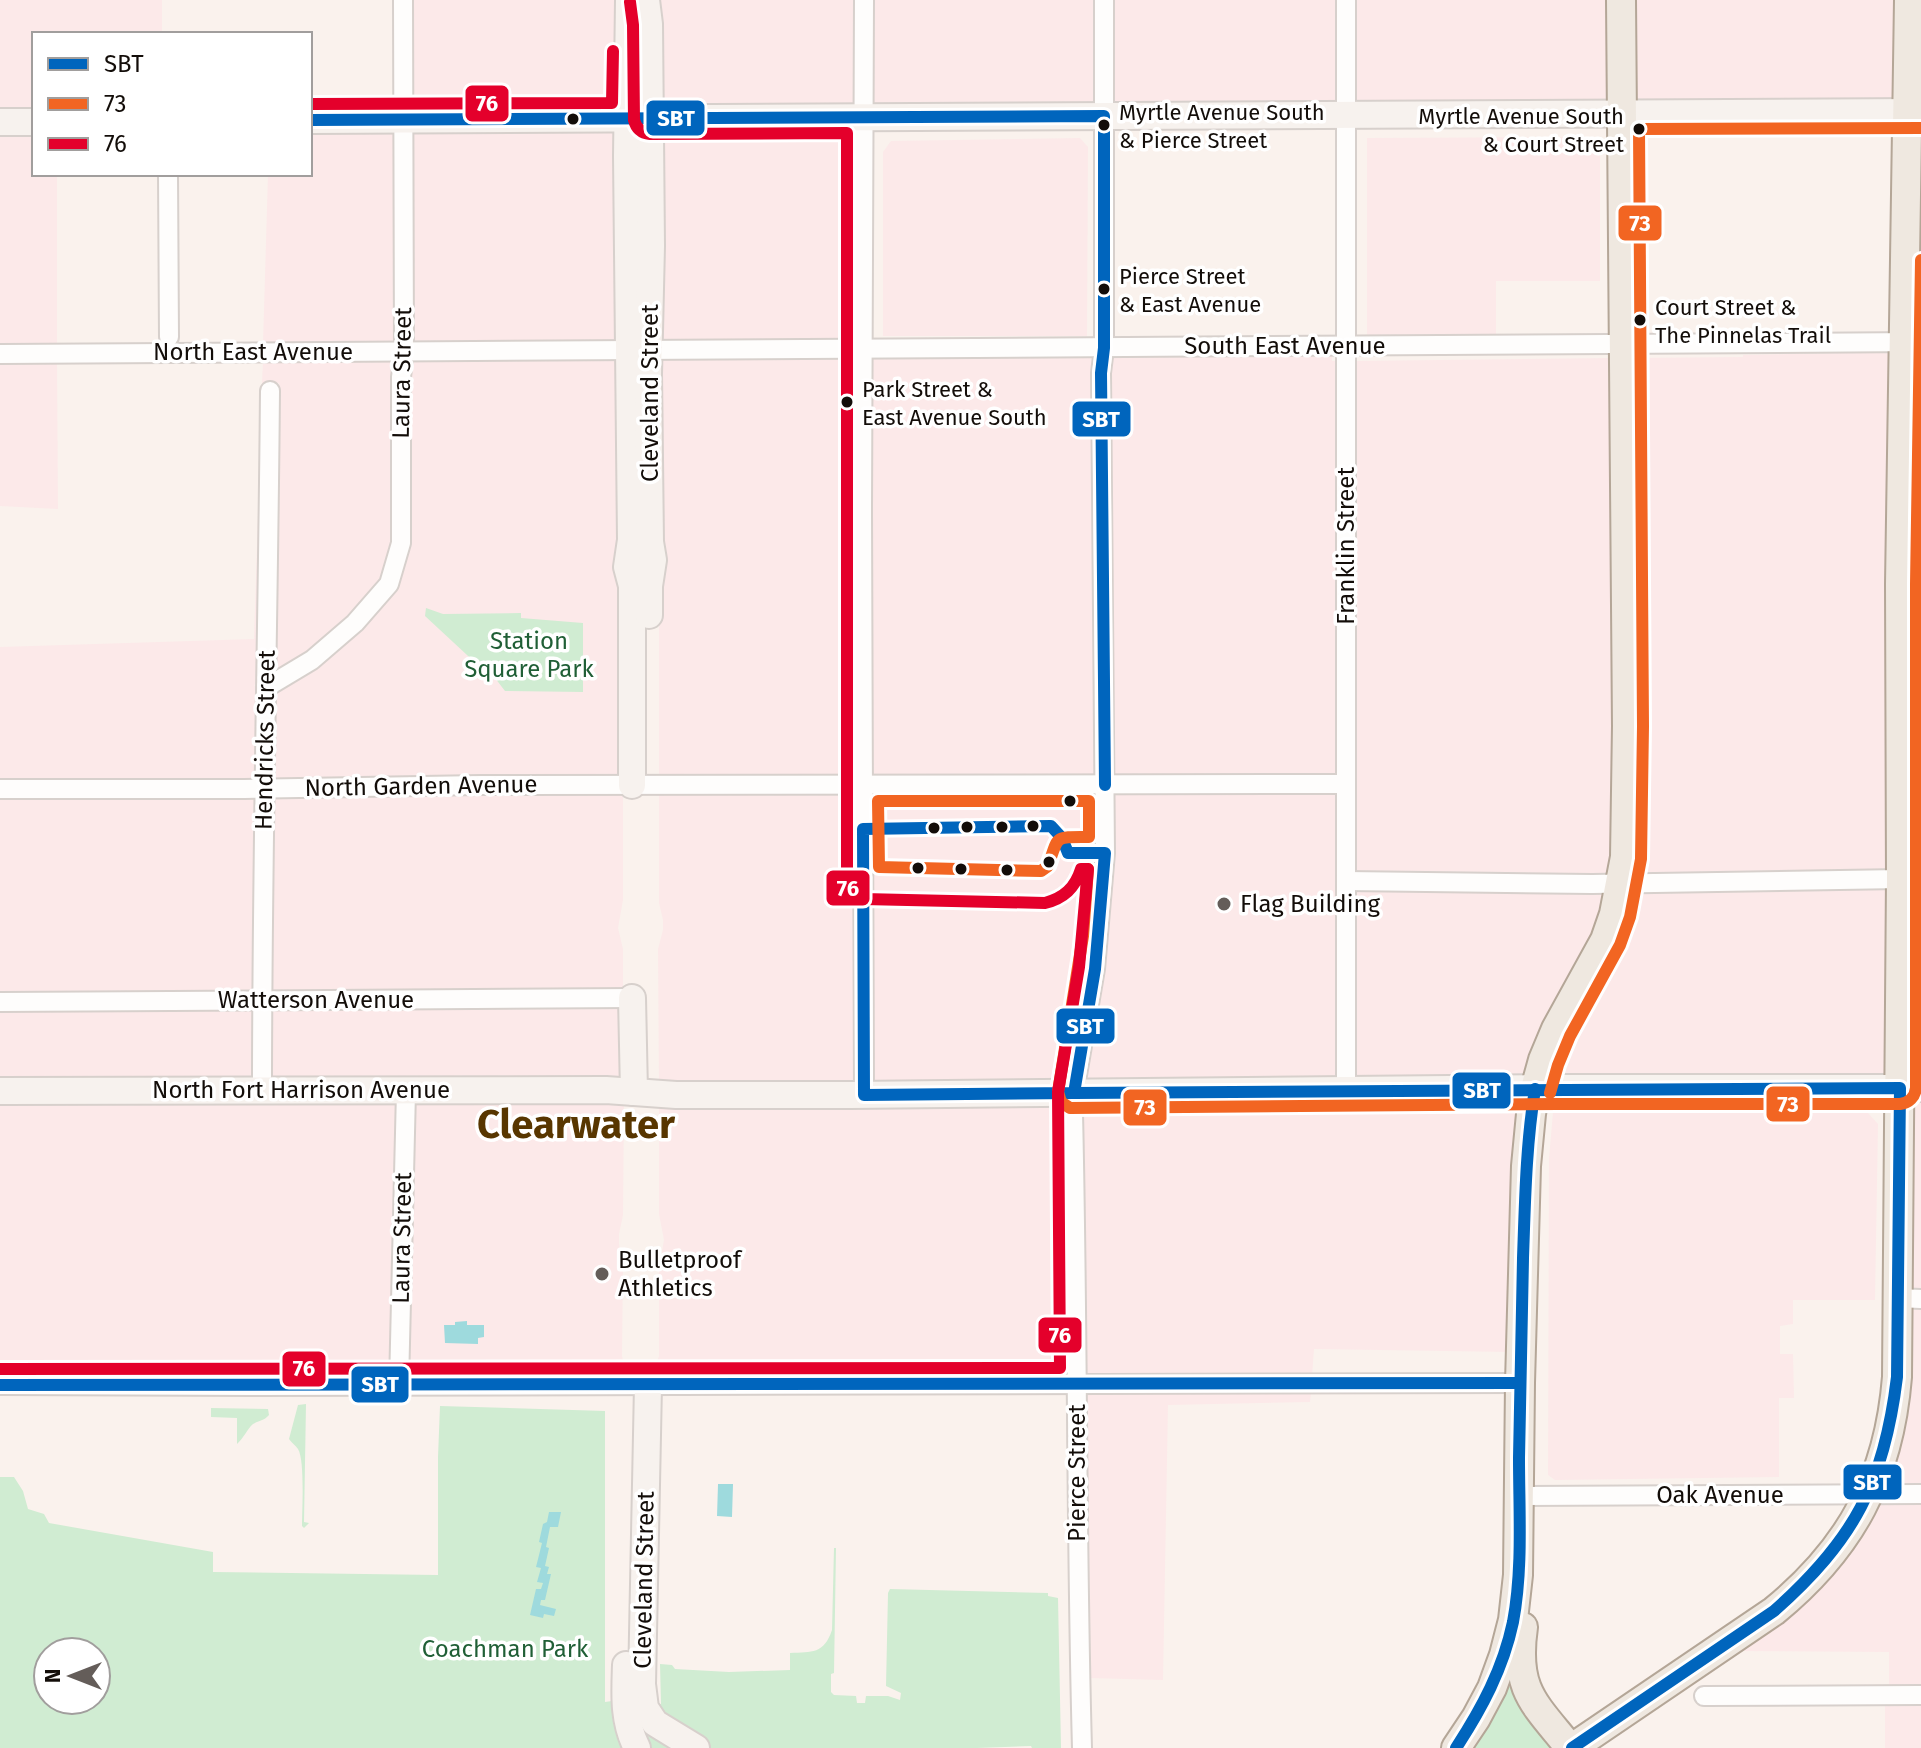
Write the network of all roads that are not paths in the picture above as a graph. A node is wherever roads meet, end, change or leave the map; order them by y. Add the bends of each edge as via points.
1 (403, 0) edge
2 (629, 0) edge
3 (646, 0) edge
4 (864, 0) edge
5 (1104, 0) edge
6 (1346, 0) edge
7 (1621, 0) edge
8 (1909, 0) edge
9 (1913, 112) edge
10 (1623, 113) junction
11 (1346, 114) junction
12 (1104, 116) junction
13 (863, 117) junction
14 (639, 118) junction
15 (312, 120) edge
16 (403, 120) junction
17 (0, 122) edge
18 (32, 122) edge
19 (168, 176) edge
20 (169, 337) dead end
21 (1912, 342) edge
22 (1624, 343) junction
23 (1346, 346) junction
24 (1104, 348) junction
25 (862, 350) junction
26 (639, 351) junction
27 (404, 352) junction
28 (0, 354) edge
29 (270, 391) dead end
30 (267, 687) junction
31 (1346, 784) junction
32 (641, 785) junction
33 (862, 785) junction
34 (1105, 785) junction
35 (264, 788) junction
36 (0, 789) edge
37 (1901, 879) junction
38 (1346, 881) junction
39 (1622, 882) junction
40 (632, 998) joint
41 (262, 1000) junction
42 (0, 1002) edge
43 (1911, 1088) edge
44 (1535, 1089) junction
45 (262, 1090) junction
46 (0, 1091) edge
47 (406, 1091) junction
48 (1346, 1091) junction
49 (642, 1092) junction
50 (1074, 1093) junction
51 (864, 1095) junction
52 (1909, 1298) edge
53 (1520, 1383) junction
54 (1076, 1384) junction
55 (0, 1385) edge
56 (399, 1385) junction
57 (639, 1385) junction
58 (1868, 1494) junction
59 (1921, 1494) edge
60 (1519, 1496) junction
61 (1921, 1695) edge
62 (1704, 1696) dead end
63 (662, 1728) junction
64 (637, 1748) edge
65 (645, 1748) edge
66 (696, 1748) edge
67 (1082, 1748) edge
68 (1456, 1748) edge
69 (1571, 1748) edge

1 - 16 street, Laura Street
2 - 14 street
3 - 14 street, Cleveland Street via 649,24
4 - 13 street
5 - 12 street, Pierce Street
6 - 11 street, Franklin Street
7 - 10 main road
8 - 9 main road via 1908,90
9 - 10 street
9 - 21 main road
10 - 11 street
10 - 22 main road
11 - 12 street
11 - 23 street, Franklin Street
12 - 13 street
12 - 24 street, Pierce Street
13 - 14 street
13 - 25 street
14 - 16 street
14 - 26 street, Cleveland Street
15 - 16 street
16 - 27 street, Laura Street
17 - 18 street
19 - 20 street
21 - 22 street, South East Avenue
21 - 37 main road via 1899,678
22 - 23 street, South East Avenue
22 - 39 main road via 1627,831
23 - 24 street, South East Avenue
23 - 31 street, Franklin Street
24 - 25 street, South East Avenue
24 - 34 street, Pierce Street
25 - 26 street, South East Avenue
25 - 33 street
26 - 27 street, North East Avenue
26 - 32 street, Cleveland Street via 627,567
27 - 28 street, North East Avenue
27 - 30 street, Laura Street via 401,543 389,584 312,660
29 - 30 street, Hendricks Street
30 - 35 street, Hendricks Street
31 - 34 street, North Garden Avenue
31 - 38 street, Franklin Street
32 - 33 street, North Garden Avenue
32 - 35 street, North Garden Avenue
33 - 34 street, North Garden Avenue
33 - 51 street
34 - 50 street, Pierce Street via 1099,938
35 - 36 street, North Garden Avenue
35 - 41 street, Hendricks Street
37 - 39 street
37 - 43 main road
38 - 39 street
38 - 48 street, Franklin Street
39 - 44 main road via 1605,940 1556,1029
40 - 41 street, Watterson Avenue
40 - 49 street
41 - 42 street, Watterson Avenue
41 - 45 street, Hendricks Street
43 - 44 street, North Fort Harrison Avenue
43 - 52 main road
44 - 48 street, North Fort Harrison Avenue
44 - 53 main road via 1526,1166
45 - 46 street, North Fort Harrison Avenue
45 - 47 street, North Fort Harrison Avenue
47 - 49 street, North Fort Harrison Avenue
47 - 56 street, Laura Street
48 - 50 street, North Fort Harrison Avenue
49 - 51 street, North Fort Harrison Avenue
50 - 51 street, North Fort Harrison Avenue
50 - 54 street, Pierce Street
52 - 58 main road via 1894,1411
53 - 54 street
53 - 60 main road
54 - 57 street
54 - 67 street, Pierce Street
55 - 56 street
56 - 57 street
57 - 63 street, Cleveland Street via 642,1684 645,1708
57 - 64 street, Cleveland Street via 625,1704
58 - 59 street, Oak Avenue
58 - 60 street, Oak Avenue
58 - 69 main road via 1835,1551 1774,1611
60 - 68 main road via 1513,1620 1492,1688
60 - 69 main road via 1530,1532 1522,1673 1530,1698
61 - 62 street
63 - 65 street
63 - 66 street

